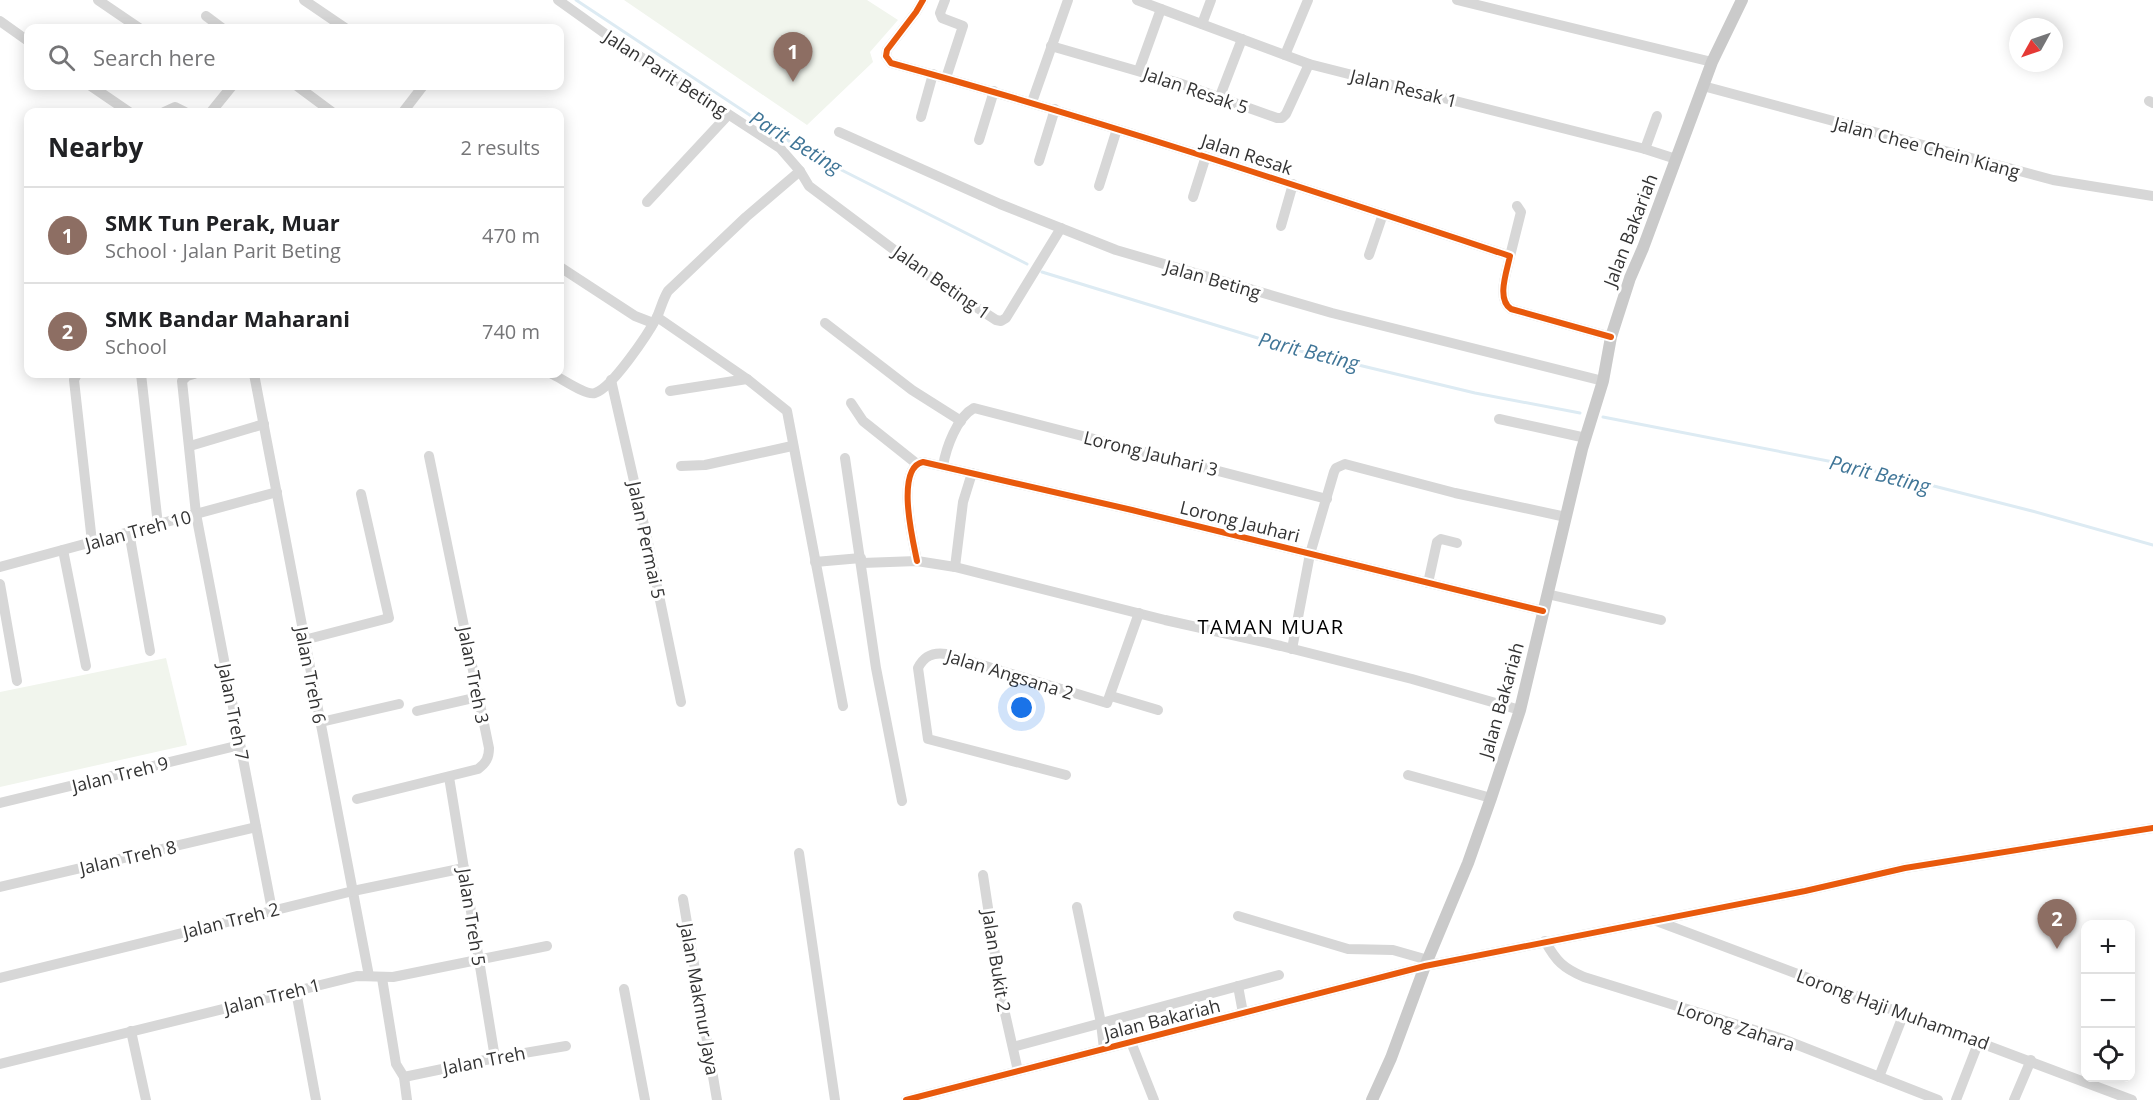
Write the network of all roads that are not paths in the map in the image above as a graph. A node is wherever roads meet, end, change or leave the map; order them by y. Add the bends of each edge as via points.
1 (98, 0) edge
2 (304, 0) edge
3 (558, 0) edge
4 (922, 0) edge
5 (945, 0) edge
6 (1068, 0) edge
7 (1137, 0) edge
8 (1211, 0) edge
9 (1308, 0) edge
10 (1457, 0) edge
11 (1742, 0) edge
12 (1161, 9) junction
13 (206, 16) dead end
14 (0, 21) edge
15 (133, 24) edge
16 (217, 24) edge
17 (339, 24) edge
18 (1202, 24) junction
19 (24, 38) edge
20 (1242, 39) junction
21 (1051, 46) junction
22 (1285, 55) junction
23 (1712, 62) junction
24 (1309, 64) junction
25 (1139, 70) junction
26 (933, 74) junction
27 (946, 78) junction
28 (1702, 86) junction
29 (97, 90) edge
30 (229, 90) edge
31 (302, 90) edge
32 (420, 90) edge
33 (994, 91) junction
34 (1220, 96) junction
35 (1032, 102) junction
36 (123, 108) edge
37 (214, 108) edge
38 (327, 108) edge
39 (407, 108) edge
40 (1055, 109) junction
41 (728, 114) junction
42 (1657, 116) dead end
43 (921, 117) dead end
44 (1117, 129) junction
45 (839, 132) dead end
46 (979, 140) dead end
47 (1645, 149) junction
48 (1206, 156) junction
49 (1676, 159) junction
50 (1039, 160) dead end
51 (800, 171) junction
52 (1293, 184) junction
53 (1099, 186) dead end
54 (2153, 196) edge
55 (1193, 197) dead end
56 (647, 202) dead end
57 (1517, 206) dead end
58 (1383, 214) junction
59 (1281, 226) dead end
60 (1061, 228) junction
61 (1369, 255) dead end
62 (1510, 256) junction
63 (564, 270) edge
64 (655, 320) junction
65 (825, 323) dead end
66 (1611, 337) junction
67 (75, 378) edge
68 (141, 378) edge
69 (185, 378) edge
70 (255, 378) edge
71 (559, 378) edge
72 (747, 379) junction
73 (611, 380) junction
74 (1603, 381) junction
75 (670, 391) dead end
76 (851, 404) dead end
77 (1498, 419) dead end
78 (961, 421) junction
79 (264, 424) junction
80 (1586, 438) junction
81 (190, 446) junction
82 (792, 446) junction
83 (429, 456) dead end
84 (846, 458) dead end
85 (917, 464) junction
86 (681, 466) dead end
87 (943, 466) junction
88 (972, 473) junction
89 (277, 492) junction
90 (361, 494) dead end
91 (1327, 499) junction
92 (196, 514) junction
93 (1566, 517) junction
94 (158, 525) junction
95 (129, 532) junction
96 (92, 542) junction
97 (1457, 543) dead end
98 (63, 550) junction
99 (1310, 554) junction
100 (861, 560) junction
101 (917, 561) junction
102 (815, 562) junction
103 (0, 567) edge
104 (955, 567) junction
105 (1428, 583) junction
106 (0, 584) edge
107 (1547, 594) junction
108 (1543, 611) junction
109 (1139, 613) junction
110 (1662, 620) dead end
111 (304, 639) junction
112 (1292, 649) junction
113 (150, 651) dead end
114 (86, 666) dead end
115 (17, 681) dead end
116 (478, 697) junction
117 (1109, 700) junction
118 (681, 702) dead end
119 (399, 704) dead end
120 (843, 706) dead end
121 (1158, 710) dead end
122 (1520, 710) junction
123 (417, 711) dead end
124 (321, 722) junction
125 (240, 745) junction
126 (1066, 775) dead end
127 (1408, 775) dead end
128 (449, 777) junction
129 (1491, 798) junction
130 (357, 799) dead end
131 (902, 801) dead end
132 (0, 803) edge
133 (256, 826) junction
134 (2153, 828) edge
135 (799, 853) dead end
136 (464, 868) junction
137 (983, 875) dead end
138 (0, 887) edge
139 (353, 891) junction
140 (683, 899) dead end
141 (1077, 907) dead end
142 (272, 910) junction
143 (1238, 916) dead end
144 (1654, 920) junction
145 (1545, 941) junction
146 (547, 946) dead end
147 (479, 960) junction
148 (1426, 963) junction
149 (1279, 975) dead end
150 (369, 976) junction
151 (0, 978) edge
152 (381, 978) junction
153 (1238, 986) junction
154 (624, 990) dead end
155 (296, 991) junction
156 (1243, 1013) junction
157 (1904, 1013) junction
158 (1101, 1023) junction
159 (131, 1031) junction
160 (1980, 1041) junction
161 (1131, 1042) junction
162 (566, 1046) dead end
163 (1013, 1047) junction
164 (1104, 1049) junction
165 (495, 1058) junction
166 (2031, 1060) junction
167 (0, 1064) edge
168 (1018, 1071) junction
169 (404, 1077) junction
170 (1879, 1077) junction
171 (146, 1100) edge
172 (316, 1100) edge
173 (407, 1100) edge
174 (645, 1100) edge
175 (717, 1100) edge
176 (835, 1100) edge
177 (906, 1100) edge
178 (1154, 1100) edge
179 (1372, 1100) edge
180 (1938, 1100) edge
181 (1956, 1100) edge
182 (2014, 1100) edge
183 (2132, 1100) edge

1 - 15 street
2 - 17 street
3 - 41 street, Jalan Parit Beting
4 - 26 street, Jalan Resak via 886,56 891,63
5 - 27 street via 942,18 963,26
6 - 21 street
7 - 12 street, Jalan Resak 1
8 - 18 street
9 - 22 street
10 - 23 street
11 - 23 main road, Jalan Bakariah
12 - 18 street, Jalan Resak 1
12 - 25 street
13 - 16 street
14 - 19 street
18 - 20 street, Jalan Resak 1
20 - 22 street, Jalan Resak 1
20 - 34 street
21 - 25 street, Jalan Resak 5
21 - 35 street
22 - 24 street, Jalan Resak 1
23 - 28 main road, Jalan Bakariah
24 - 34 street, Jalan Resak 5 via 1282,118
24 - 47 street, Jalan Resak 1
25 - 34 street, Jalan Resak 5
26 - 27 street, Jalan Resak
26 - 43 street
27 - 33 street, Jalan Resak
28 - 49 main road, Jalan Bakariah
28 - 54 street, Jalan Chee Chein Kiang via 2053,180
29 - 36 street
30 - 37 street
31 - 38 street
32 - 39 street
33 - 35 street, Jalan Resak
33 - 46 street
35 - 40 street, Jalan Resak
40 - 44 street, Jalan Resak
40 - 50 street
41 - 51 street, Jalan Parit Beting via 780,148
41 - 56 street
42 - 47 street
44 - 48 street, Jalan Resak
44 - 53 street
45 - 60 street, Jalan Beting
47 - 49 street, Jalan Resak 1
48 - 52 street, Jalan Resak
48 - 55 street
49 - 66 main road, Jalan Bakariah
51 - 60 street, Jalan Beting 1 via 809,186 933,279 999,321 1006,318
51 - 64 street via 677,282 662,301
52 - 58 street, Jalan Resak
52 - 59 street
57 - 62 street via 1521,212
58 - 61 street
58 - 62 street, Jalan Resak
60 - 74 street, Jalan Beting via 1116,250 1208,278
62 - 66 street via 1503,296 1506,306
63 - 64 street via 635,316
64 - 72 street
64 - 73 street via 629,361
65 - 78 street via 912,390
66 - 74 main road, Jalan Bakariah
67 - 96 street
68 - 94 street
69 - 81 street, Jalan Treh 7 via 182,381
70 - 79 street, Jalan Treh 6
71 - 73 street via 587,393 595,393
72 - 75 street
72 - 82 street via 787,411
73 - 118 street, Jalan Permai 5
74 - 80 main road, Jalan Bakariah
76 - 85 street via 863,421
77 - 80 street
78 - 87 street via 946,448
78 - 91 street, Lorong Jauhari 3 via 974,408
79 - 81 street
79 - 89 street, Jalan Treh 6
80 - 93 main road, Jalan Bakariah
81 - 92 street, Jalan Treh 7
82 - 86 street via 705,465
82 - 102 street
83 - 116 street, Jalan Treh 3
84 - 100 street
85 - 87 street, Lorong Jauhari
85 - 101 street via 912,471 907,503
87 - 88 street, Lorong Jauhari
88 - 99 street, Lorong Jauhari
88 - 104 street via 963,502
89 - 92 street, Jalan Treh 10
89 - 111 street, Jalan Treh 6
90 - 111 street via 389,618
91 - 93 street via 1336,468 1345,464
91 - 99 street
92 - 94 street, Jalan Treh 10
92 - 125 street, Jalan Treh 7
93 - 107 main road, Jalan Bakariah
94 - 95 street, Jalan Treh 10
95 - 96 street, Jalan Treh 10
95 - 113 street
96 - 98 street, Jalan Treh 10
97 - 105 street via 1441,539 1437,542
98 - 103 street, Jalan Treh 10
98 - 114 street
99 - 105 street, Lorong Jauhari
99 - 112 street
100 - 101 street
100 - 102 street
100 - 131 street via 876,668
101 - 104 street
102 - 120 street
104 - 109 street
105 - 108 street, Lorong Jauhari
106 - 115 street
107 - 108 main road, Jalan Bakariah
107 - 110 street
108 - 122 main road, Jalan Bakariah
109 - 112 street
109 - 117 street
111 - 124 street, Jalan Treh 6
112 - 122 street
116 - 123 street
116 - 128 street, Jalan Treh 3 via 489,757 478,769
117 - 121 street
117 - 126 street, Jalan Angsana 2 via 938,652 926,657 918,668 928,739
119 - 124 street
122 - 129 main road, Jalan Bakariah
124 - 139 street, Jalan Treh 6
125 - 132 street, Jalan Treh 9
125 - 133 street, Jalan Treh 7
127 - 129 street
128 - 130 street, Jalan Treh 3
128 - 136 street, Jalan Treh 5
129 - 148 main road, Jalan Bakariah
133 - 138 street, Jalan Treh 8
133 - 142 street, Jalan Treh 7
134 - 144 street via 1905,868
135 - 176 street
136 - 139 street, Jalan Treh 2
136 - 147 street, Jalan Treh 5
137 - 163 street, Jalan Bukit 2
139 - 142 street, Jalan Treh 2
139 - 150 street, Jalan Treh 6
140 - 175 street, Jalan Makmur Jaya
141 - 158 street
142 - 151 street, Jalan Treh 2
143 - 148 street via 1348,949 1393,950
144 - 145 street
144 - 157 street, Lorong Haji Muhammad
145 - 148 street
145 - 170 street, Lorong Zahara via 1555,959 1569,971 1780,1038
146 - 147 street, Jalan Treh 1
147 - 152 street, Jalan Treh 1
147 - 165 street, Jalan Treh 5
148 - 156 street, Jalan Bakariah
148 - 179 main road
149 - 153 street
150 - 152 street, Jalan Treh 1
150 - 155 street, Jalan Treh 1
152 - 169 street via 396,1064
153 - 156 street
153 - 158 street
154 - 174 street
155 - 159 street, Jalan Treh 1
155 - 172 street
156 - 161 street, Jalan Bakariah
157 - 160 street, Lorong Haji Muhammad
157 - 170 street
158 - 163 street
158 - 164 street
159 - 167 street, Jalan Treh 1
159 - 171 street
160 - 166 street, Lorong Haji Muhammad
160 - 181 street
161 - 164 street, Jalan Bakariah
161 - 178 street
162 - 165 street, Jalan Treh
163 - 168 street, Jalan Bukit 2
164 - 168 street, Jalan Bakariah
165 - 169 street, Jalan Treh
166 - 182 street
166 - 183 street, Lorong Haji Muhammad
168 - 177 street, Jalan Bakariah
169 - 173 street
170 - 180 street, Lorong Zahara

